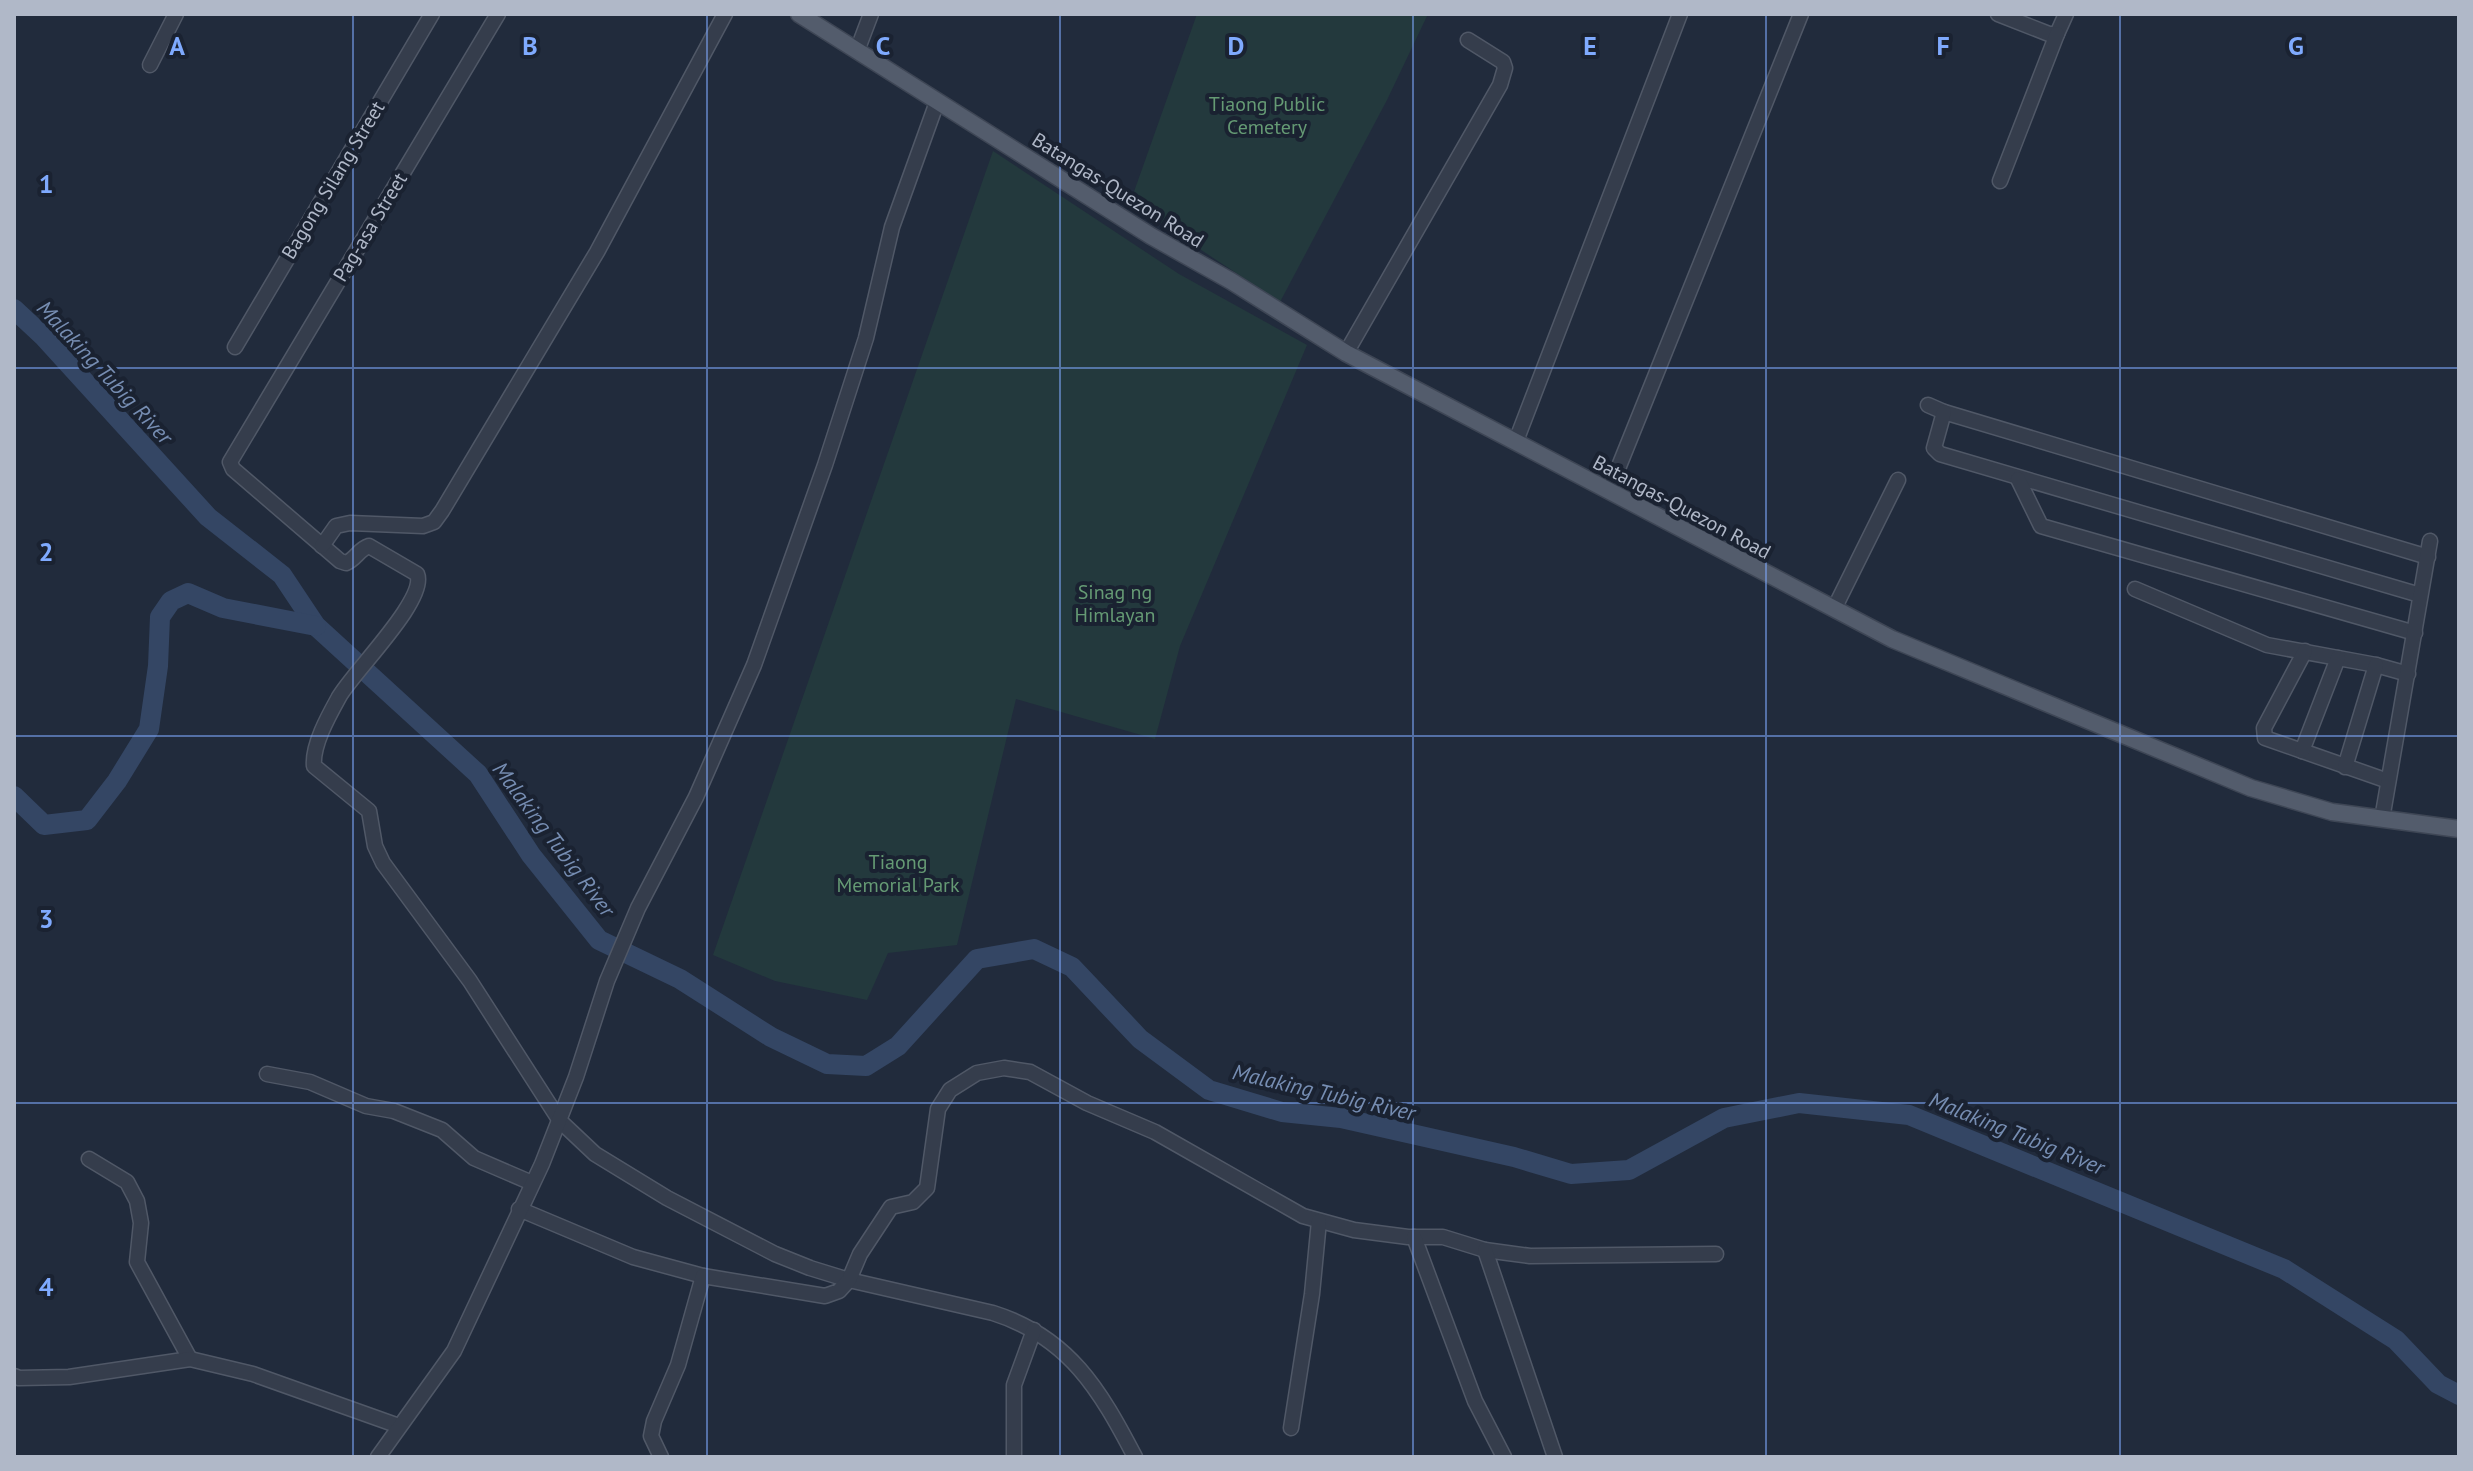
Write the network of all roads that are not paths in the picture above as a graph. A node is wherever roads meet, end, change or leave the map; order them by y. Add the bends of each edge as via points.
1 (176, 14) edge
2 (432, 14) edge
3 (498, 14) edge
4 (725, 14) edge
5 (799, 14) edge
6 (871, 14) edge
7 (1680, 14) edge
8 (1801, 14) edge
9 (1998, 14) edge
10 (2066, 14) edge
11 (2057, 34) junction
12 (1468, 40) dead end
13 (857, 51) junction
14 (150, 65) dead end
15 (937, 102) junction
16 (2000, 181) dead end
17 (235, 347) dead end
18 (1346, 353) junction
19 (1928, 405) dead end
20 (1944, 412) junction
21 (1516, 441) junction
22 (2018, 479) junction
23 (1898, 480) dead end
24 (1609, 491) junction
25 (2430, 541) dead end
26 (322, 546) junction
27 (2428, 557) junction
28 (2135, 589) dead end
29 (2420, 595) junction
30 (1834, 609) junction
31 (2415, 633) junction
32 (2305, 651) junction
33 (2338, 658) junction
34 (2376, 665) junction
35 (2408, 674) junction
36 (2302, 751) junction
37 (2345, 767) junction
38 (2388, 781) junction
39 (2382, 819) junction
40 (2459, 829) edge
41 (267, 1074) dead end
42 (560, 1121) junction
43 (89, 1159) dead end
44 (532, 1183) junction
45 (519, 1209) junction
46 (1319, 1221) junction
47 (1414, 1237) junction
48 (1485, 1250) junction
49 (1716, 1254) dead end
50 (703, 1276) junction
51 (849, 1280) junction
52 (1034, 1330) junction
53 (190, 1359) junction
54 (14, 1376) edge
55 (399, 1426) junction
56 (1291, 1428) dead end
57 (378, 1457) edge
58 (661, 1457) edge
59 (1014, 1457) edge
60 (1135, 1457) edge
61 (1504, 1457) edge
62 (1555, 1457) edge

1 - 14 street
2 - 17 street, Bagong Silang Street
3 - 26 street, Pag-asa Street via 230,462
4 - 26 street via 597,252 434,522 336,526
5 - 13 main road, Batangas-Quezon Road
6 - 13 street
7 - 21 street
8 - 24 street
9 - 11 street
10 - 11 street
11 - 16 street
12 - 18 street via 1503,62 1500,85
13 - 15 main road, Batangas-Quezon Road
15 - 18 main road, Batangas-Quezon Road
15 - 42 street via 892,227 866,338 825,465 754,665 696,797 638,908 607,981
18 - 21 main road, Batangas-Quezon Road
19 - 20 street
20 - 22 street via 1935,451
20 - 27 street
21 - 24 main road, Batangas-Quezon Road
22 - 29 street
22 - 31 street via 2041,526
23 - 30 street
24 - 30 main road, Batangas-Quezon Road
25 - 27 street
26 - 42 street via 346,563 363,547 375,548 417,574 419,589 340,695 313,755 314,766 369,811 383,863 470,981
27 - 29 street
28 - 32 street via 2258,642
29 - 31 street
30 - 39 main road, Batangas-Quezon Road via 1892,639 2251,788 2332,812
31 - 35 street
32 - 33 street
32 - 36 street via 2264,728 2265,738
33 - 34 street
33 - 36 street
34 - 35 street
34 - 37 street
35 - 38 street
36 - 37 street
37 - 38 street
38 - 39 street
39 - 40 main road, Batangas-Quezon Road
41 - 44 street via 310,1082 430,1125 474,1158
42 - 44 street
42 - 51 street via 595,1154 667,1198 775,1254
43 - 53 street via 127,1182 137,1201 137,1262
44 - 45 street
45 - 50 street via 633,1257
45 - 55 street via 454,1351
46 - 47 street
46 - 51 street via 1155,1132 1030,1072 1004,1068 977,1073 950,1090 938,1109 927,1188 913,1202 891,1207
46 - 56 street
47 - 48 street via 1443,1237
47 - 61 street via 1475,1401
48 - 49 street via 1530,1256
48 - 62 street
50 - 51 street via 825,1296
50 - 58 street via 678,1365 654,1421 651,1436
51 - 52 street via 993,1313
52 - 59 street via 1014,1385
52 - 60 street via 1072,1359 1109,1406
53 - 54 street via 69,1377
53 - 55 street via 253,1374
55 - 57 street

